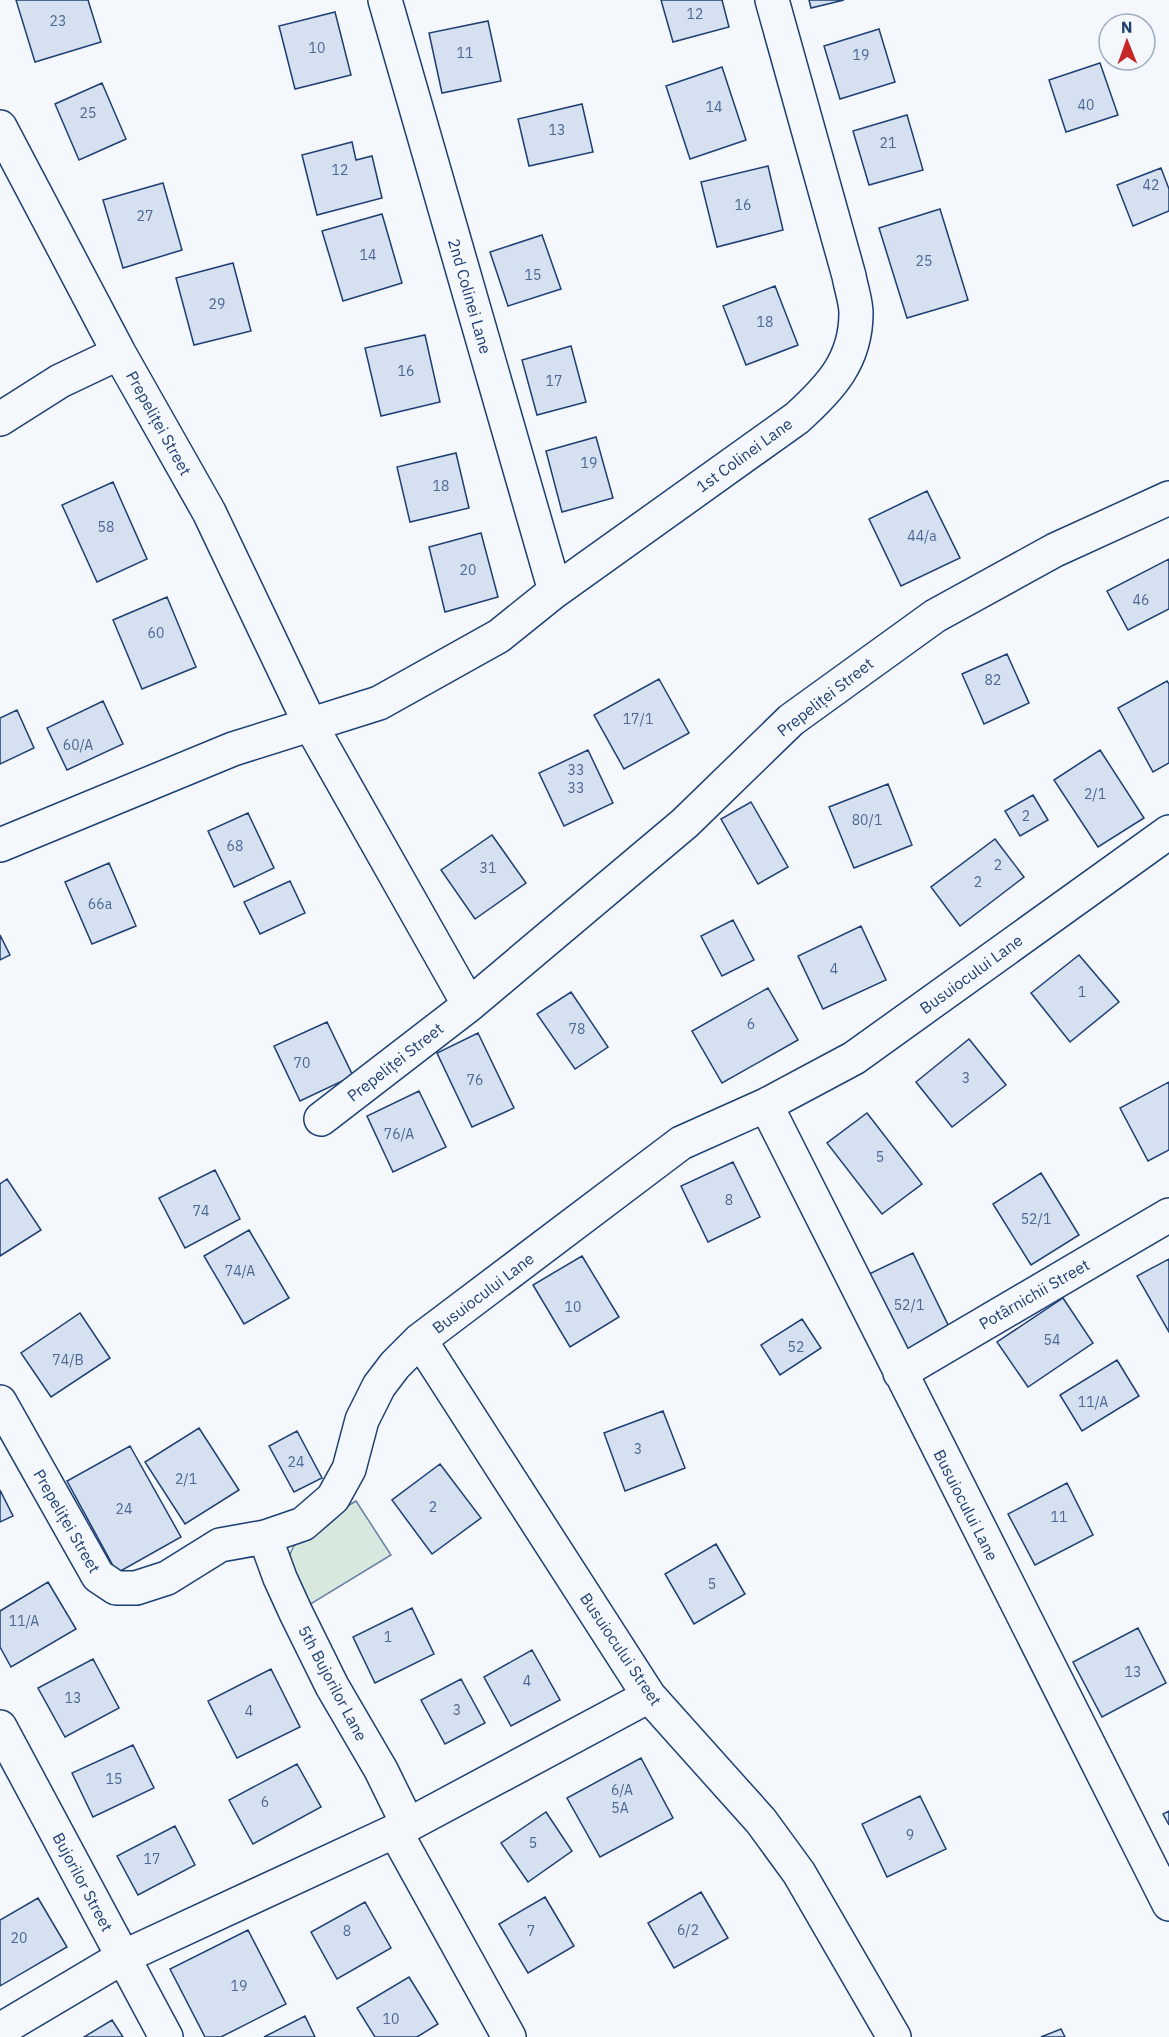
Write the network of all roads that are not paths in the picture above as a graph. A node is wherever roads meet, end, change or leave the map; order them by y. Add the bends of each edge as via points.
1 (385, 0) edge
2 (772, 0) edge
3 (0, 127) edge
4 (119, 352) junction
5 (0, 419) edge
6 (1169, 498) edge
7 (555, 591) junction
8 (310, 724) junction
9 (1169, 832) edge
10 (0, 845) edge
11 (469, 1005) junction
12 (766, 1105) junction
13 (321, 1119) dead end
14 (1169, 1215) edge
15 (420, 1340) junction
16 (900, 1373) junction
17 (0, 1402) edge
18 (265, 1537) junction
19 (649, 1696) junction
20 (0, 1727) edge
21 (401, 1828) junction
22 (1169, 1904) edge
23 (123, 1957) junction
24 (0, 2030) edge
25 (166, 2037) edge
26 (509, 2037) edge
27 (894, 2037) edge

1 - 7 street, 2nd Colinei Lane
2 - 7 street, 1st Colinei Lane via 849,276 856,312 852,346 840,372 796,418
3 - 4 street, Prepeliței Street
4 - 5 street via 60,381
4 - 8 street, Prepeliței Street via 209,512
6 - 11 street, Prepeliței Street via 1055,550 934,615 791,720 685,823
7 - 8 street, 1st Colinei Lane via 498,636 380,703
8 - 10 street via 233,749
8 - 11 street, Prepeliței Street
9 - 12 street, Busuiocului Lane via 854,1058
11 - 13 street, Prepeliței Street
12 - 15 street, Busuiocului Lane via 681,1143
12 - 16 street, Busuiocului Lane
14 - 16 street, Potârnichii Street
15 - 18 street, Busuiocului Lane via 379,1386 362,1420 350,1469 333,1498 303,1524
15 - 19 street, Busuiocului Street
16 - 22 street, Busuiocului Lane
17 - 18 street, Prepeliței Street via 98,1576 116,1588 136,1588 167,1578 220,1545
18 - 21 street, 5th Bujorilor Lane via 280,1578 332,1686 381,1770
19 - 21 street
19 - 27 street, Busuiocului Street via 761,1821 799,1873
20 - 23 street, Bujorilor Street
21 - 23 street
21 - 26 street, 5th Bujorilor Lane
23 - 24 street
23 - 25 street, Bujorilor Street

